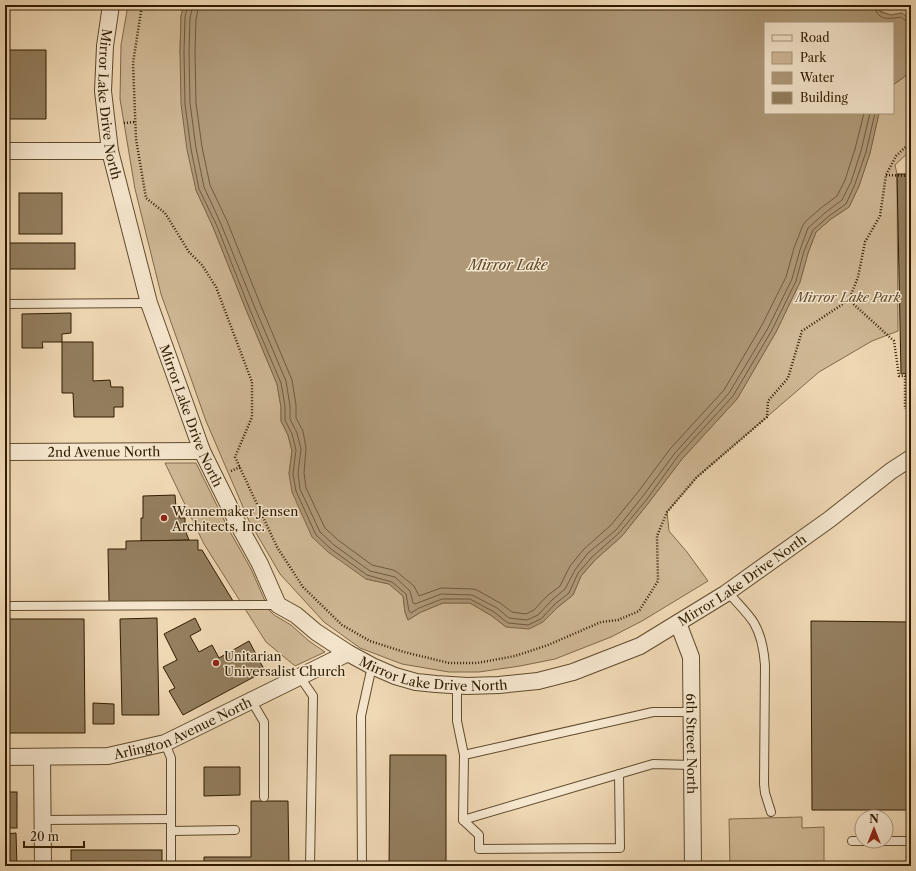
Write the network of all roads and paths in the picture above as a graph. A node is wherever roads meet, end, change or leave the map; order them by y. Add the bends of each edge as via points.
1 (111, 5) edge
2 (142, 5) edge
3 (911, 104) edge
4 (135, 122) junction
5 (121, 124) dead end
6 (911, 124) edge
7 (911, 142) edge
8 (5, 151) edge
9 (110, 151) junction
10 (886, 175) junction
11 (911, 176) edge
12 (849, 300) junction
13 (149, 303) junction
14 (5, 304) edge
15 (905, 376) junction
16 (911, 376) edge
17 (904, 408) dead end
18 (202, 451) junction
19 (5, 452) edge
20 (911, 458) edge
21 (240, 467) junction
22 (228, 472) dead end
23 (728, 592) junction
24 (278, 605) junction
25 (5, 606) edge
26 (678, 623) junction
27 (348, 653) junction
28 (372, 666) junction
29 (300, 676) junction
30 (457, 686) junction
31 (251, 700) junction
32 (692, 712) junction
33 (165, 743) junction
34 (464, 755) junction
35 (5, 757) edge
36 (42, 757) junction
37 (692, 765) junction
38 (619, 774) junction
39 (264, 797) dead end
40 (771, 812) dead end
41 (43, 820) junction
42 (171, 820) junction
43 (463, 820) junction
44 (235, 830) dead end
45 (171, 831) junction
46 (852, 841) dead end
47 (911, 841) edge
48 (43, 866) edge
49 (171, 866) edge
50 (310, 866) edge
51 (362, 866) edge
52 (693, 866) edge

1 - 9 street, Mirror Lake Drive North via 105,46 103,91
2 - 4 path via 133,63
3 - 6 path
4 - 5 path
4 - 21 path via 146,198 165,213 189,252 202,264 216,288 252,382 252,417 235,457
7 - 10 path via 896,156
8 - 9 street
9 - 13 street, Mirror Lake Drive North
10 - 11 path
10 - 12 path via 880,216 865,242 858,276
12 - 15 path via 894,341 899,376
12 - 21 path via 802,331 788,378 768,400 767,417 697,477 667,512 657,536 658,581 639,611 618,620 601,622 515,656 478,663 449,663 370,641 342,625 299,582 277,546
13 - 14 lane
13 - 18 street, Mirror Lake Drive North
15 - 16 path
15 - 17 path
18 - 19 street, 2nd Avenue North
18 - 24 street, Mirror Lake Drive North via 260,564
20 - 23 street, Mirror Lake Drive North
21 - 22 path
23 - 26 street, Mirror Lake Drive North
23 - 40 lane via 753,622 764,652 764,784
24 - 25 lane
24 - 27 street, Mirror Lake Drive North
26 - 30 street, Mirror Lake Drive North via 640,646 573,672 499,685
26 - 32 street, 6th Street North via 691,657
27 - 28 street, Mirror Lake Drive North
27 - 29 street, Arlington Avenue North
28 - 30 street, Mirror Lake Drive North via 416,682
28 - 51 lane via 361,716
29 - 31 street, Arlington Avenue North
29 - 50 lane via 313,696
30 - 34 lane via 457,721
31 - 33 street, Arlington Avenue North
31 - 39 lane via 264,722
32 - 34 lane via 653,712
32 - 37 street, 6th Street North
33 - 36 street, Arlington Avenue North via 108,756
33 - 42 lane via 171,758
34 - 43 lane
35 - 36 street, Arlington Avenue North
36 - 41 street
37 - 38 lane via 653,764
37 - 52 street, 6th Street North
38 - 43 lane
38 - 43 lane via 620,848 479,849 479,836
41 - 42 lane
41 - 48 street
42 - 45 lane
44 - 45 lane
45 - 49 lane
46 - 47 lane

